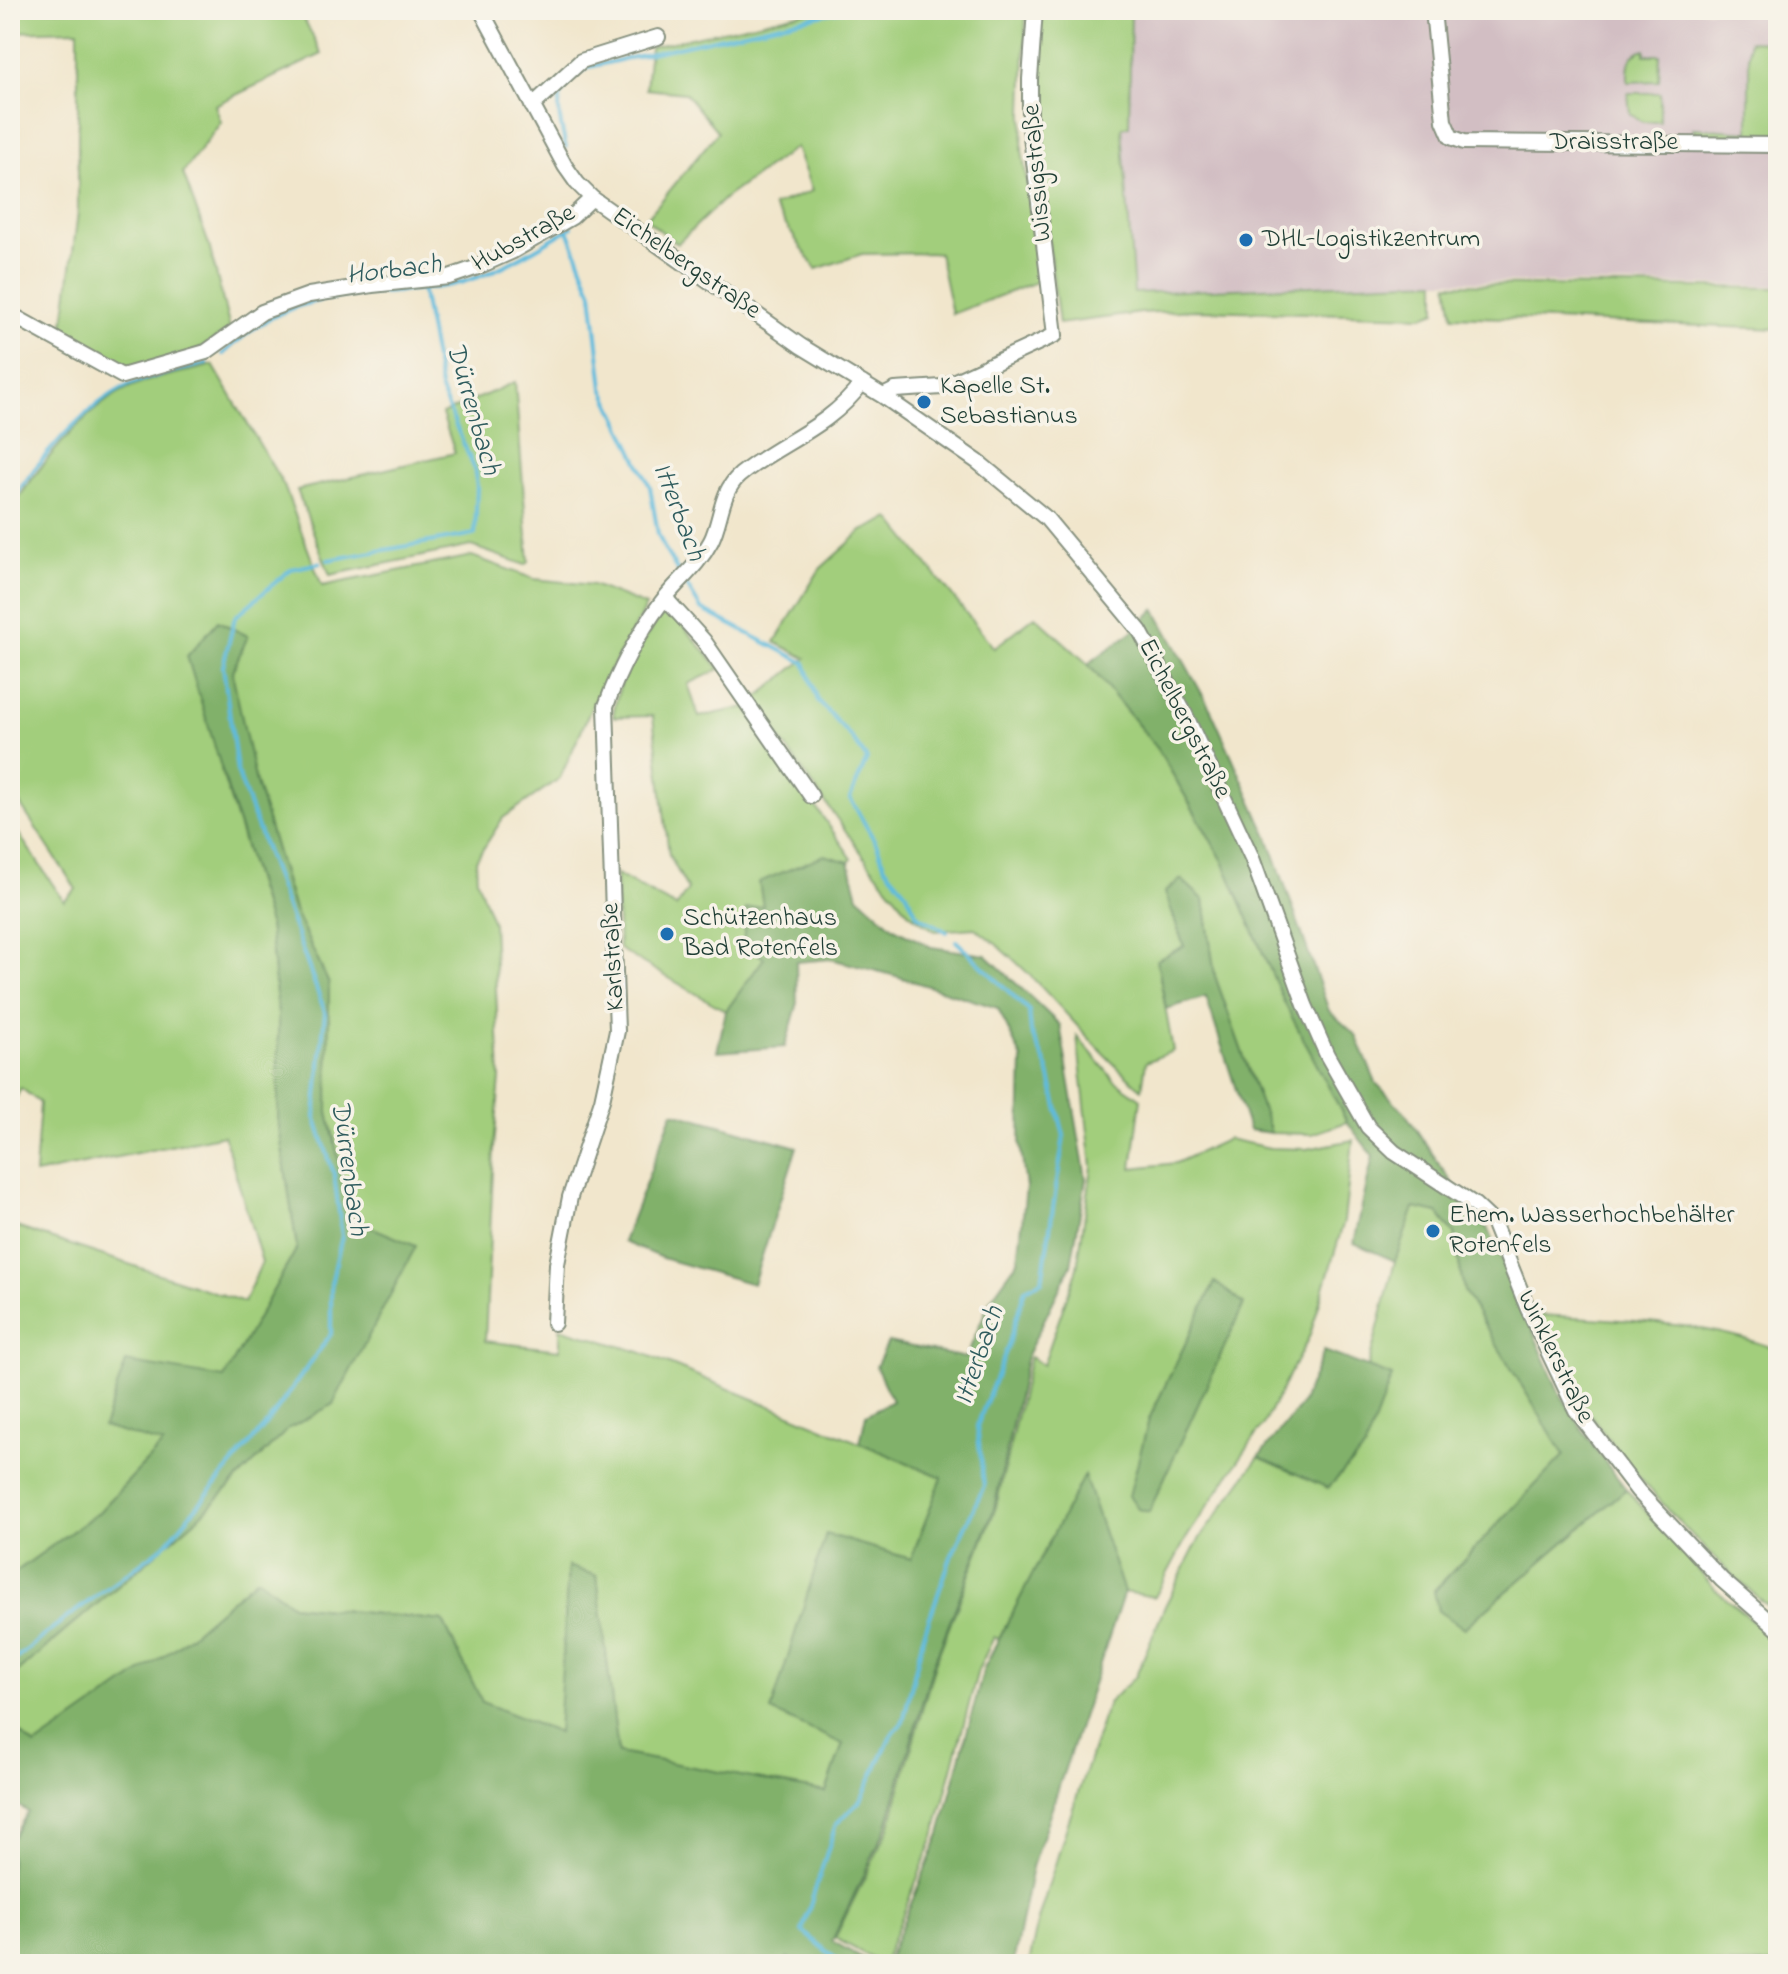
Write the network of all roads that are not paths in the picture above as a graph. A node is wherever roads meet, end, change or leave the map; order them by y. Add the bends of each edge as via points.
1 (481, 10) edge
2 (1035, 10) edge
3 (1433, 10) edge
4 (658, 37) dead end
5 (532, 106) junction
6 (1778, 145) edge
7 (592, 198) junction
8 (10, 314) edge
9 (862, 383) junction
10 (883, 396) junction
11 (670, 593) junction
12 (811, 796) dead end
13 (1368, 1127) joint
14 (554, 1323) dead end
15 (1778, 1629) edge

1 - 5 street, Eichelbergstraße
2 - 10 street, Wissigstraße via 1030,128 1055,335 942,387 895,390
3 - 6 street, Draisstraße via 1444,121 1451,137 1464,142
4 - 5 street via 581,61
5 - 7 street, Eichelbergstraße via 565,166
7 - 8 street, Hubstraße via 572,217 475,268 449,277 309,295 262,312 206,352 122,376
7 - 9 street, Eichelbergstraße
9 - 10 street, Eichelbergstraße
9 - 11 street, Karlstraße via 847,404 726,491 711,541
10 - 13 street, Eichelbergstraße via 978,462 1046,518 1140,631 1245,844 1327,1055
11 - 12 street
11 - 14 street, Karlstraße via 615,679 606,706 617,1031 602,1100 570,1197 557,1264
13 - 15 street, Winklerstraße via 1394,1152 1493,1222 1576,1410 1638,1491 1722,1580

